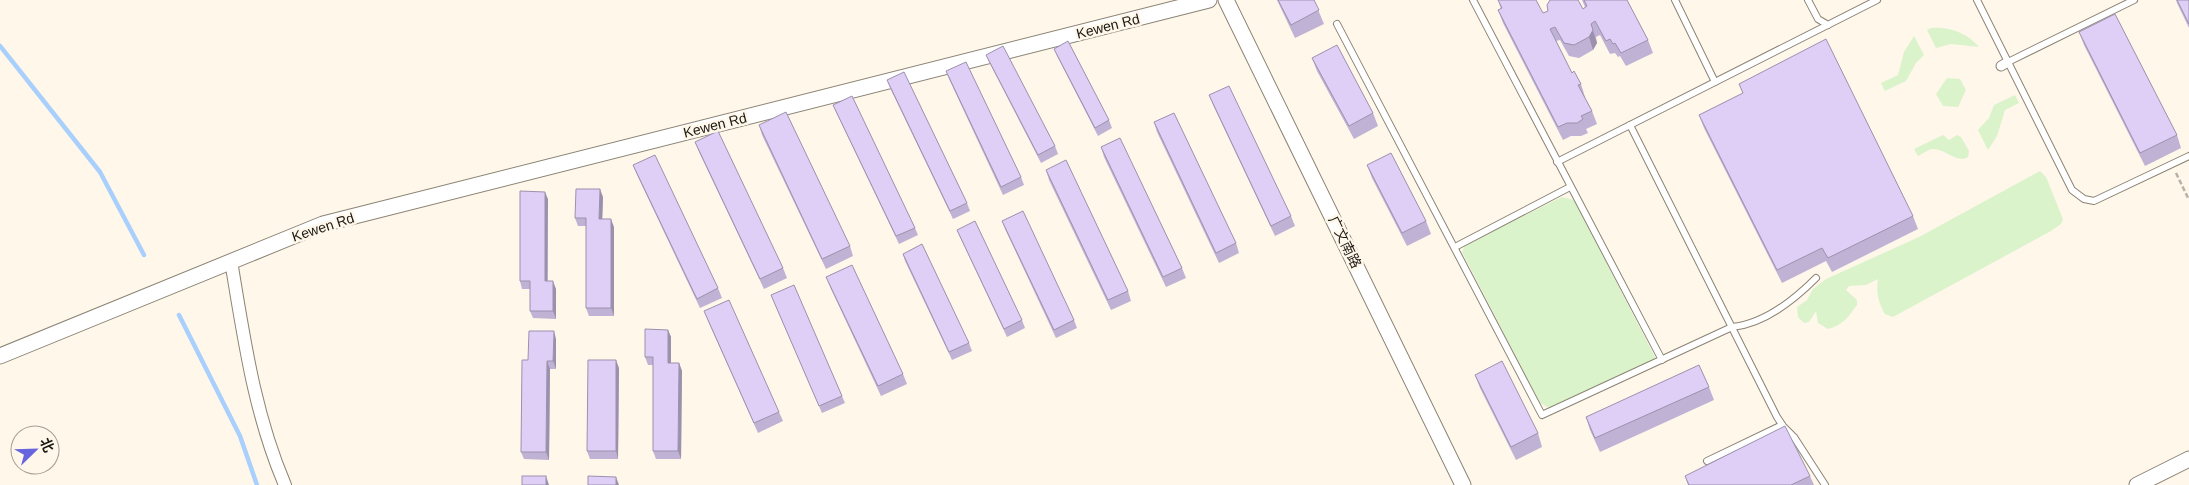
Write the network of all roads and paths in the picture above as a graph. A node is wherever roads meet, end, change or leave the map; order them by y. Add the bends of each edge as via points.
1 (1209, 0) edge
2 (1226, 0) edge
3 (1473, 0) edge
4 (1675, 0) edge
5 (1808, 0) edge
6 (1877, 0) edge
7 (1977, 0) edge
8 (2134, 0) edge
9 (1337, 24) dead end
10 (1828, 25) junction
11 (2004, 64) junction
12 (1716, 82) junction
13 (1630, 125) junction
14 (2189, 156) edge
15 (1557, 162) junction
16 (2172, 165) junction
17 (1570, 187) junction
18 (2189, 200) edge
19 (1454, 247) junction
20 (228, 262) junction
21 (1816, 278) dead end
22 (1732, 327) junction
23 (0, 354) edge
24 (1662, 360) junction
25 (1782, 425) junction
26 (2189, 459) edge
27 (1708, 461) dead end
28 (284, 485) edge
29 (1463, 485) edge
30 (1825, 485) edge
31 (2137, 485) edge

1 - 20 street, Kewen Rd via 323,224
2 - 29 street, 广文南路
3 - 15 lane
4 - 12 lane
5 - 10 lane via 1818,19
6 - 10 lane
7 - 11 lane
8 - 11 lane
9 - 19 lane
10 - 12 lane
11 - 16 lane via 2072,190 2078,195 2094,201
12 - 13 lane
13 - 15 lane
13 - 22 lane
14 - 16 lane
15 - 17 lane
16 - 18 path
17 - 19 lane
17 - 24 lane
19 - 24 lane via 1542,415
20 - 23 street, Kewen Rd
20 - 28 street via 251,382 270,451
21 - 22 lane via 1786,304 1766,316
22 - 24 lane
22 - 25 lane
25 - 27 lane
25 - 30 lane via 1794,437
26 - 31 street

